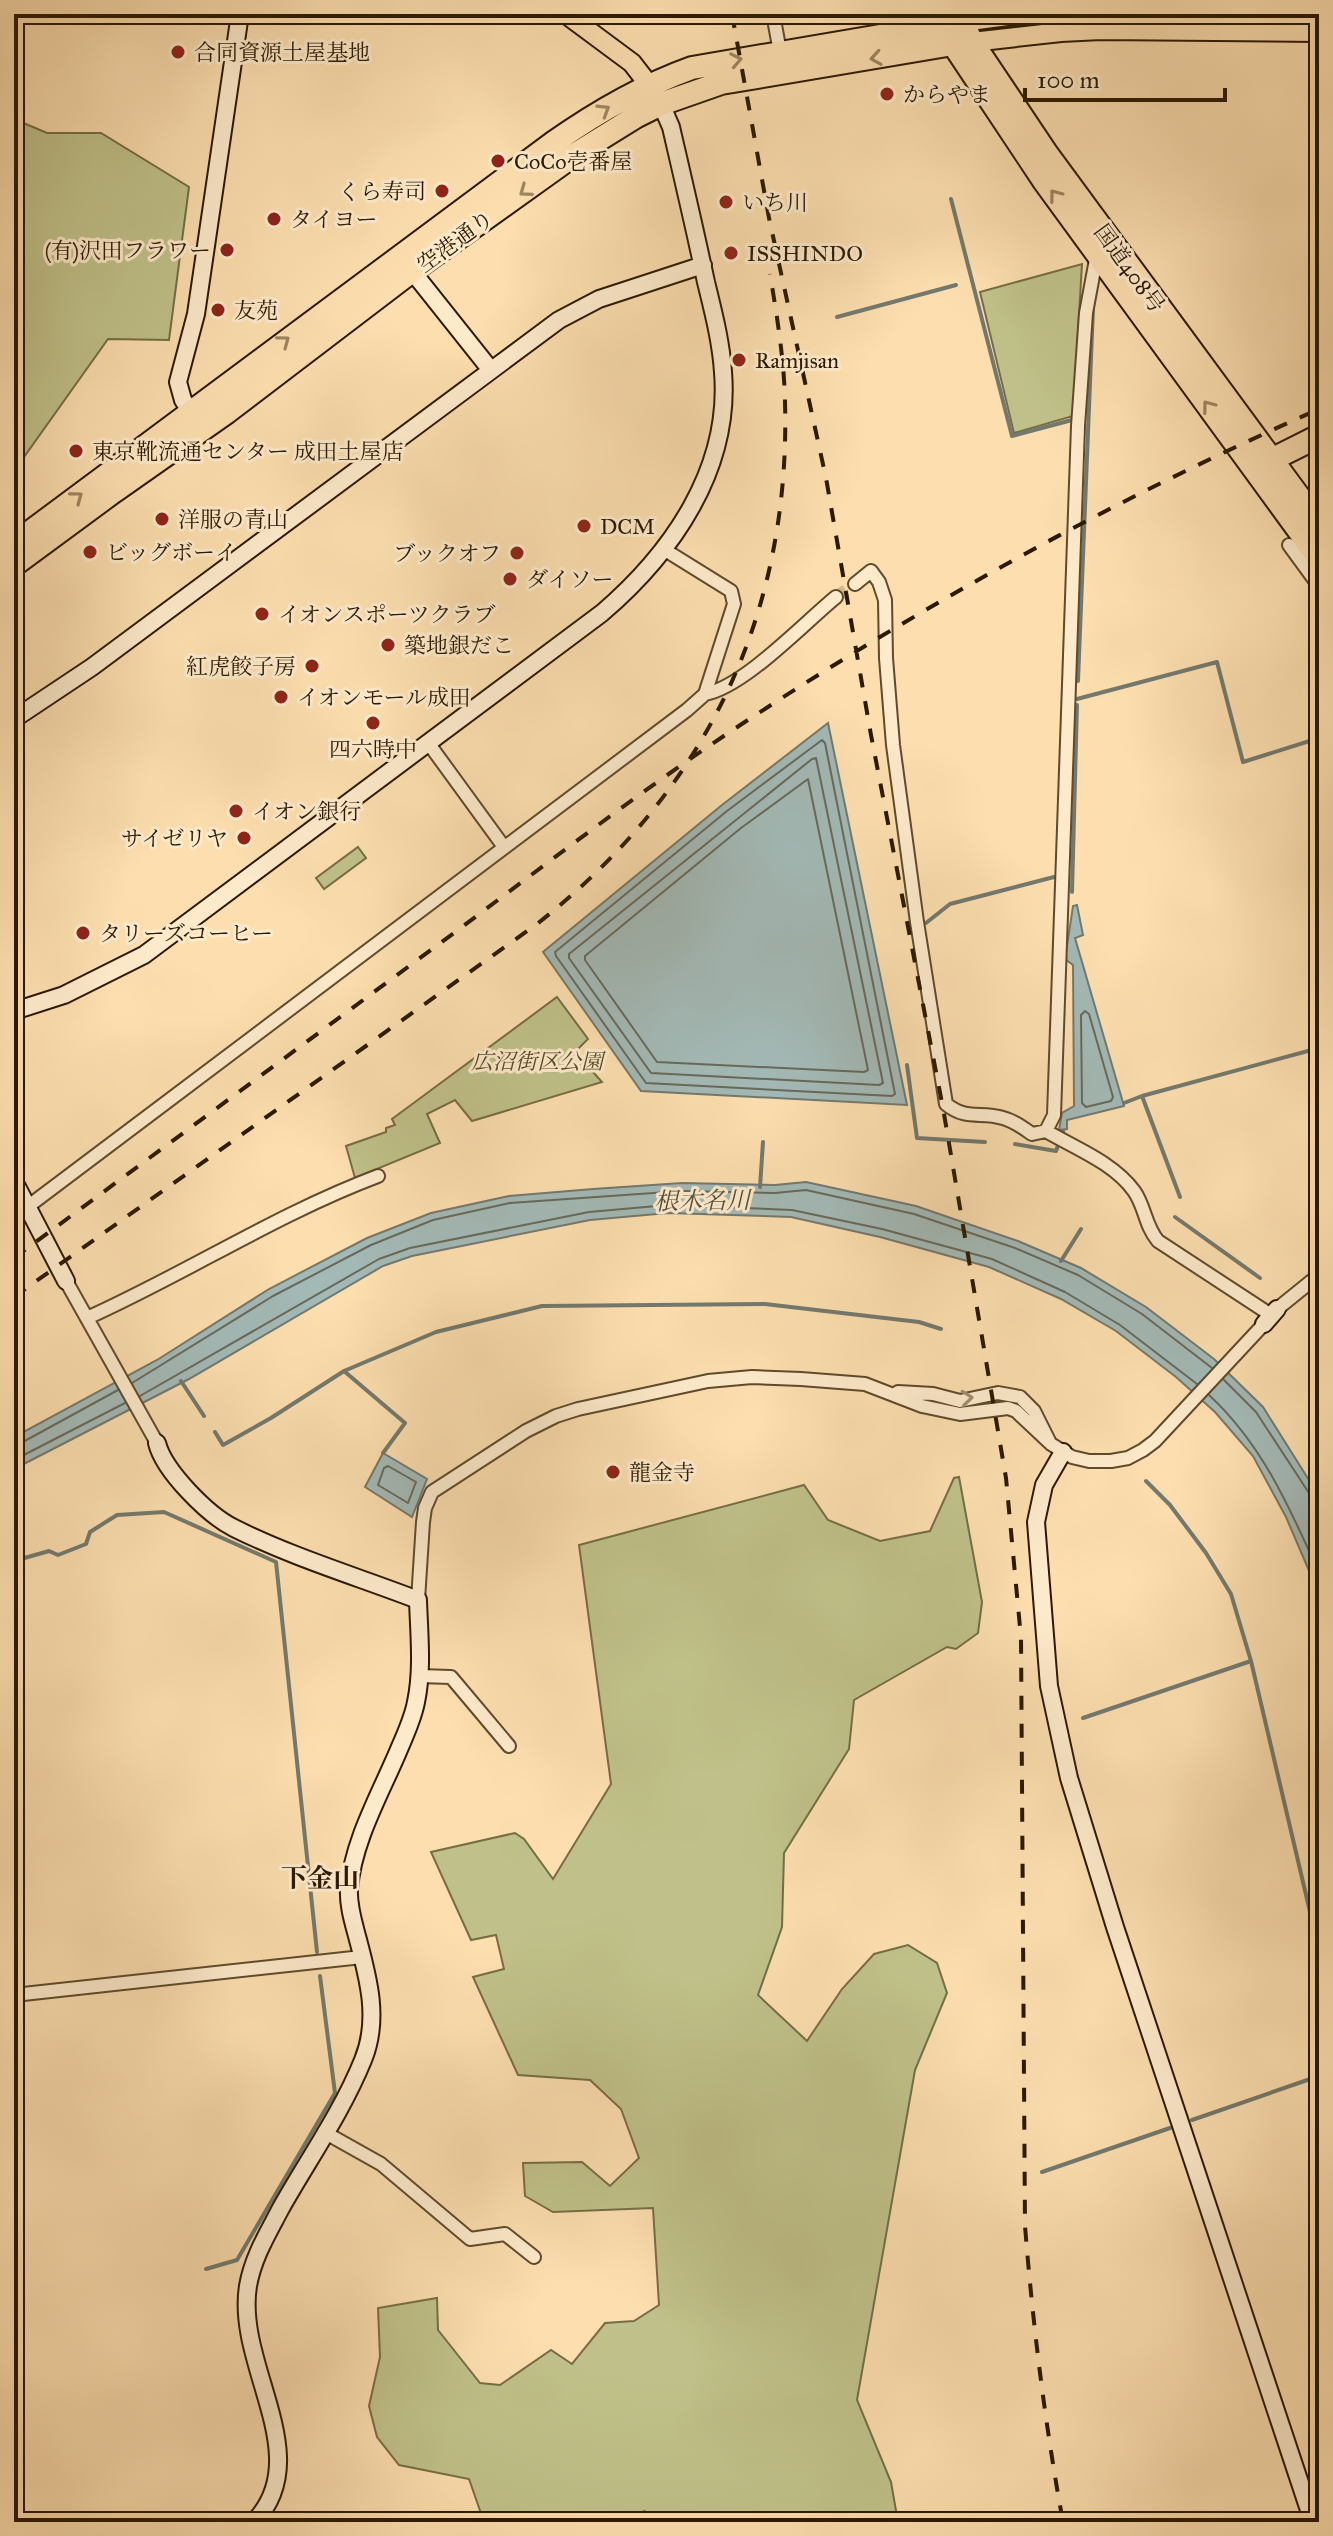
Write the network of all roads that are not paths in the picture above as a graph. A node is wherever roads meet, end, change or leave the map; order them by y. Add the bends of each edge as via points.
1 (240, 14) edge
2 (566, 14) edge
3 (773, 14) edge
4 (1023, 14) edge
5 (1298, 14) edge
6 (1319, 15) edge
7 (954, 27) edge
8 (1319, 32) edge
9 (780, 52) junction
10 (656, 94) junction
11 (1098, 251) junction
12 (703, 265) junction
13 (412, 271) junction
14 (490, 369) junction
15 (197, 420) junction
16 (1319, 436) edge
17 (1263, 464) junction
18 (1309, 513) edge
19 (1289, 545) dead end
20 (665, 550) junction
21 (16, 556) edge
22 (1319, 558) edge
23 (855, 584) tunnel mouth
24 (1319, 586) edge
25 (836, 597) tunnel mouth
26 (705, 694) junction
27 (14, 719) edge
28 (429, 744) junction
29 (504, 847) junction
30 (14, 1011) edge
31 (1056, 1137) junction
32 (378, 1176) dead end
33 (14, 1181) edge
34 (20, 1213) edge
35 (1319, 1275) edge
36 (66, 1281) joint
37 (1271, 1316) junction
38 (87, 1318) junction
39 (157, 1443) joint
40 (1057, 1448) junction
41 (418, 1600) junction
42 (419, 1676) junction
43 (509, 1746) dead end
44 (362, 1957) junction
45 (14, 1995) edge
46 (324, 2132) junction
47 (534, 2257) dead end
48 (254, 2522) edge
49 (1313, 2522) edge

1 - 15 street via 196,314 178,382
2 - 10 main road via 632,63
3 - 9 street
4 - 7 main road
5 - 6 main road
7 - 8 main road
7 - 9 highway, 空港通り
7 -> 10 highway, 空港通り
11 -> 7 highway, 国道408号 via 973,77
7 - 17 highway, 国道408号
10 -> 9 highway, 空港通り via 692,68
10 - 12 street via 671,127
10 -> 13 highway, 空港通り
15 -> 10 highway, 空港通り via 553,143 618,101
17 -> 11 highway, 国道408号
11 - 31 street via 1086,313 1078,426
12 - 14 street via 577,310
12 - 20 street via 723,372 717,445 705,480
13 - 14 street
13 - 15 highway, 空港通り
14 - 27 street via 92,667
15 - 21 highway, 空港通り
16 - 17 highway
17 - 18 highway, 国道408号
18 - 22 highway, 国道408号
19 - 24 street
20 - 26 street via 731,591 734,604
20 - 28 street via 602,613
23 - 31 street via 871,571 885,600 893,745 946,1104 959,1113 1002,1117 1032,1134
25 - 26 street via 751,671
26 - 29 street
28 - 29 street
28 - 30 street via 144,955 64,995
29 - 34 street
31 - 37 street via 1107,1167 1135,1191 1158,1241
32 - 38 street via 330,1194
33 - 34 street
34 - 36 street
35 - 37 street
36 - 38 street
37 - 40 street via 1143,1450 1120,1460 1089,1461
38 - 39 street
39 - 41 street via 183,1484 232,1527
40 - 41 street via 1008,1408 960,1414 865,1384 752,1377 708,1381 556,1416 432,1492 423,1522
40 - 49 street via 1036,1522 1049,1686 1069,1778
41 - 42 street
42 - 43 street via 451,1677
42 - 44 street via 409,1726 355,1853 349,1891
44 - 45 street
44 - 46 street via 370,1986 370,2039
46 - 47 street via 381,2164 470,2239 505,2234
46 - 48 street via 261,2245 248,2284 247,2333 279,2451 279,2479

